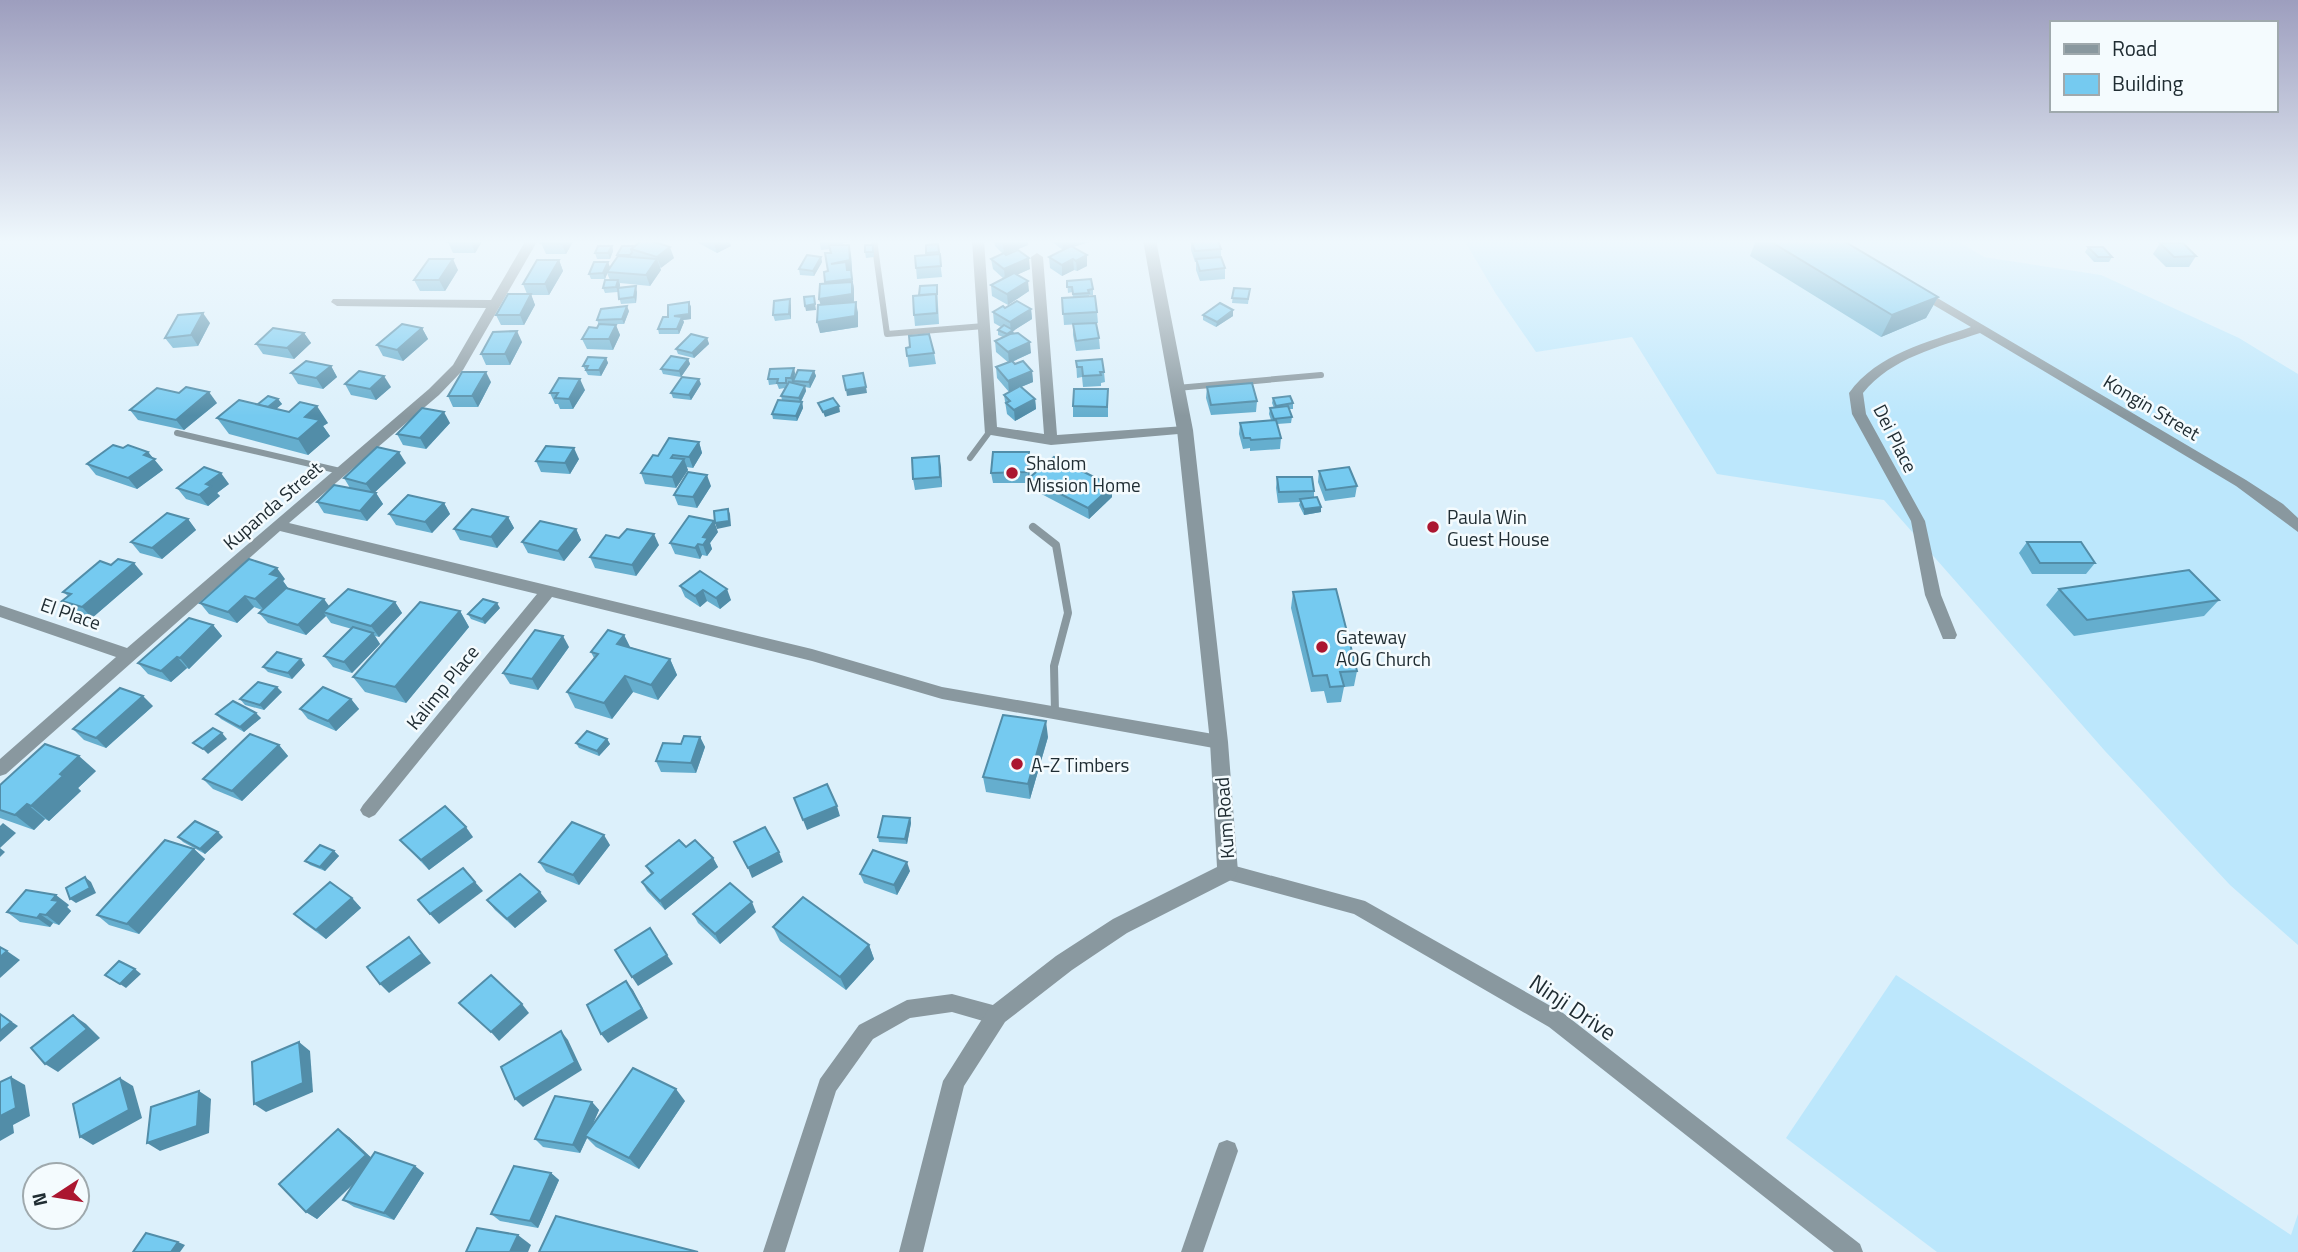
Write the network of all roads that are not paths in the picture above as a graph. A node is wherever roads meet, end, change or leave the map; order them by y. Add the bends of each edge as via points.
1 (497, 298) edge
2 (882, 298) edge
3 (982, 298) edge
4 (1040, 298) edge
5 (1160, 298) edge
6 (1930, 298) edge
7 (337, 302) dead end
8 (494, 304) junction
9 (984, 326) junction
10 (1981, 328) junction
11 (1321, 375) dead end
12 (1177, 388) junction
13 (1185, 430) junction
14 (990, 431) junction
15 (177, 433) edge
16 (1051, 440) junction
17 (970, 458) dead end
18 (340, 471) junction
19 (277, 525) junction
20 (1032, 527) dead end
21 (2298, 527) edge
22 (548, 591) junction
23 (0, 611) edge
24 (1949, 635) dead end
25 (129, 655) junction
26 (1055, 712) junction
27 (1219, 742) junction
28 (0, 769) edge
29 (369, 810) dead end
30 (1228, 872) junction
31 (997, 1015) junction
32 (1227, 1151) dead end
33 (774, 1252) edge
34 (911, 1252) edge
35 (1192, 1252) edge
36 (1852, 1252) edge

1 - 8 street, Kupanda Street
2 - 9 lane via 887,334
3 - 9 street
4 - 16 street
5 - 12 street, Kum Road
6 - 10 street, Kongin Street
7 - 8 street
8 - 18 street, Kupanda Street via 458,367
9 - 14 street
10 - 21 street, Kongin Street via 2241,483
10 - 24 street, Dei Place via 1883,366 1864,380 1856,393 1859,414 1918,521 1933,595
11 - 12 lane
12 - 13 street, Kum Road
13 - 16 street
13 - 27 street, Kum Road
14 - 16 street
14 - 17 lane
15 - 18 lane
18 - 19 street, Kupanda Street
19 - 22 street
19 - 25 street, Kupanda Street
20 - 26 lane via 1056,545 1068,613 1054,666
22 - 26 street via 812,655 942,693
22 - 29 street, Kalimp Place
23 - 25 street, El Place
25 - 28 street, Kupanda Street
26 - 27 street
27 - 30 street, Kum Road
30 - 31 street, Kum Road via 1120,926
30 - 36 street, Ninji Drive via 1358,907 1556,1020
31 - 33 street via 952,1003 907,1009 866,1032 827,1086
31 - 34 street, Kum Road via 954,1081
32 - 35 street

